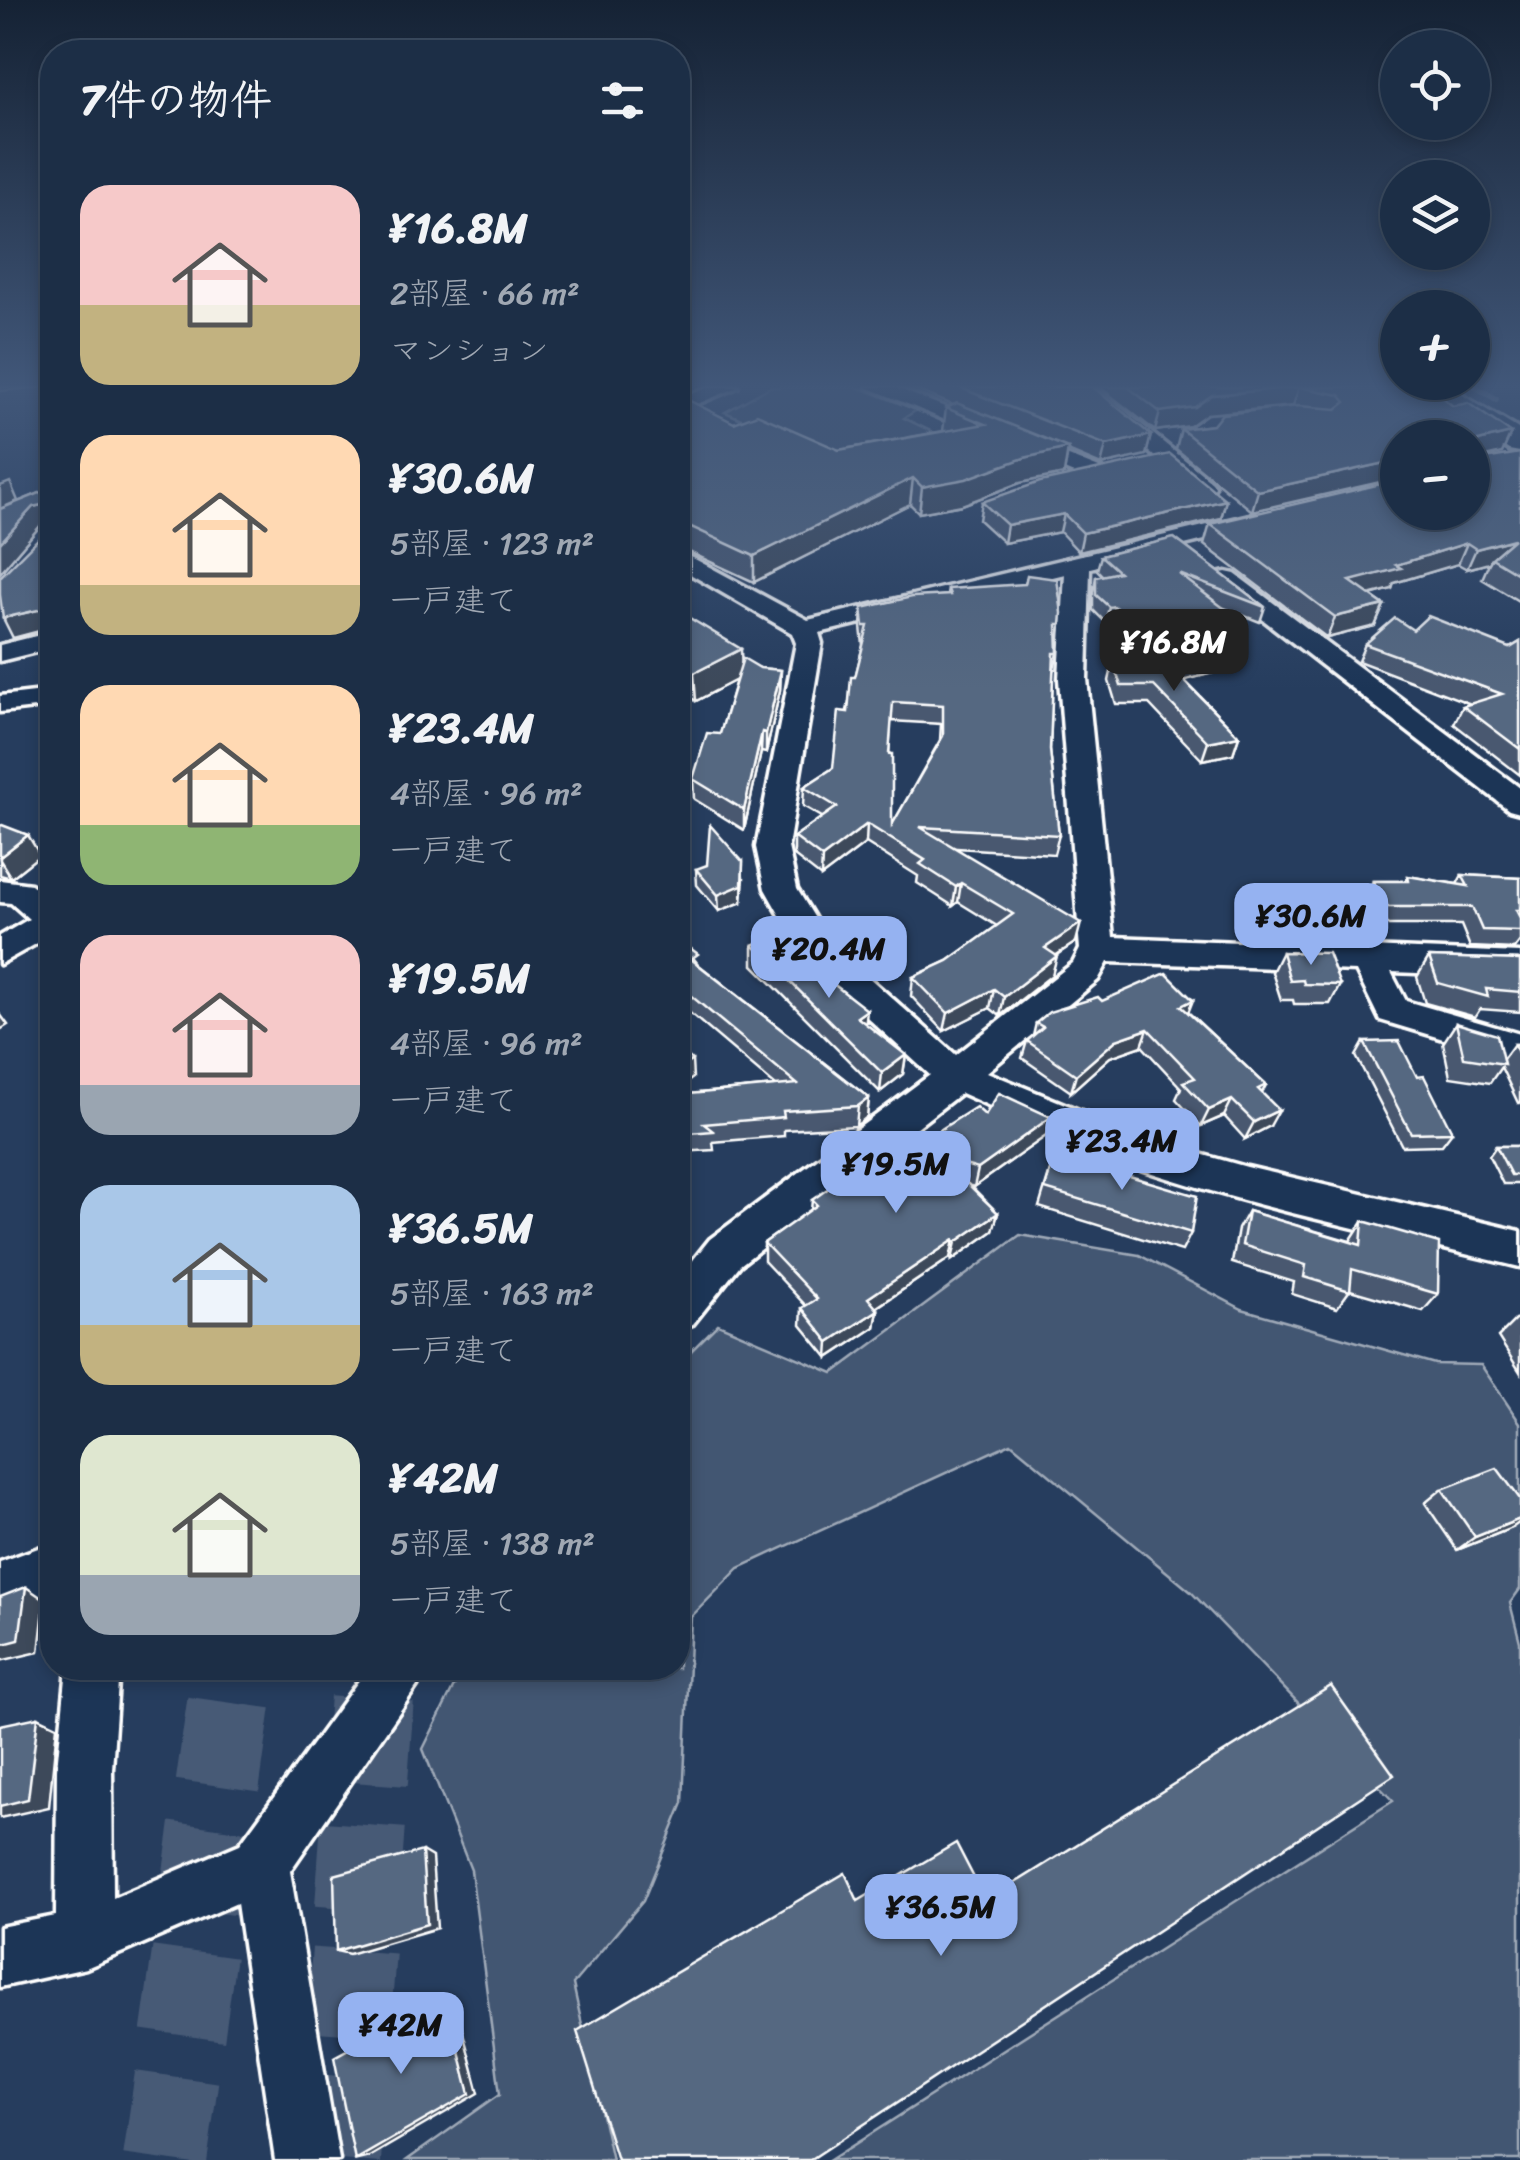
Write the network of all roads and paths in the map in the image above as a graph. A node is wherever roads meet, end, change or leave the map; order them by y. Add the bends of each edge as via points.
1 (1210, 488) edge
2 (1231, 510) junction
3 (1284, 514) edge
4 (1177, 541) junction
5 (690, 565) edge
6 (1078, 565) junction
7 (804, 629) junction
8 (40, 643) edge
9 (0, 652) edge
10 (40, 699) edge
11 (0, 704) edge
12 (1520, 803) edge
13 (0, 891) edge
14 (40, 910) edge
15 (40, 927) edge
16 (1097, 949) junction
17 (0, 952) edge
18 (1366, 959) junction
19 (1520, 964) edge
20 (1520, 1048) edge
21 (958, 1075) junction
22 (1520, 1248) edge
23 (690, 1295) edge
24 (40, 1573) edge
25 (0, 1588) edge
26 (91, 1680) edge
27 (391, 1680) edge
28 (260, 1864) junction
29 (86, 1939) junction
30 (0, 1957) edge
31 (307, 2160) edge

1 - 2 street
2 - 3 street
2 - 4 street
4 - 6 street
4 - 12 street
5 - 7 street
6 - 7 street
6 - 16 street via 1073,679
7 - 21 street via 809,643 772,847 781,889 818,952
8 - 9 street
10 - 11 street
13 - 14 street via 19,892
15 - 17 street
16 - 18 street
16 - 21 street via 1078,978
18 - 19 street
18 - 20 street via 1392,1011
21 - 22 street via 1157,1158
21 - 23 street via 724,1252
24 - 25 street
26 - 29 street via 81,1825
27 - 28 street
28 - 29 street
28 - 31 street
29 - 30 street

